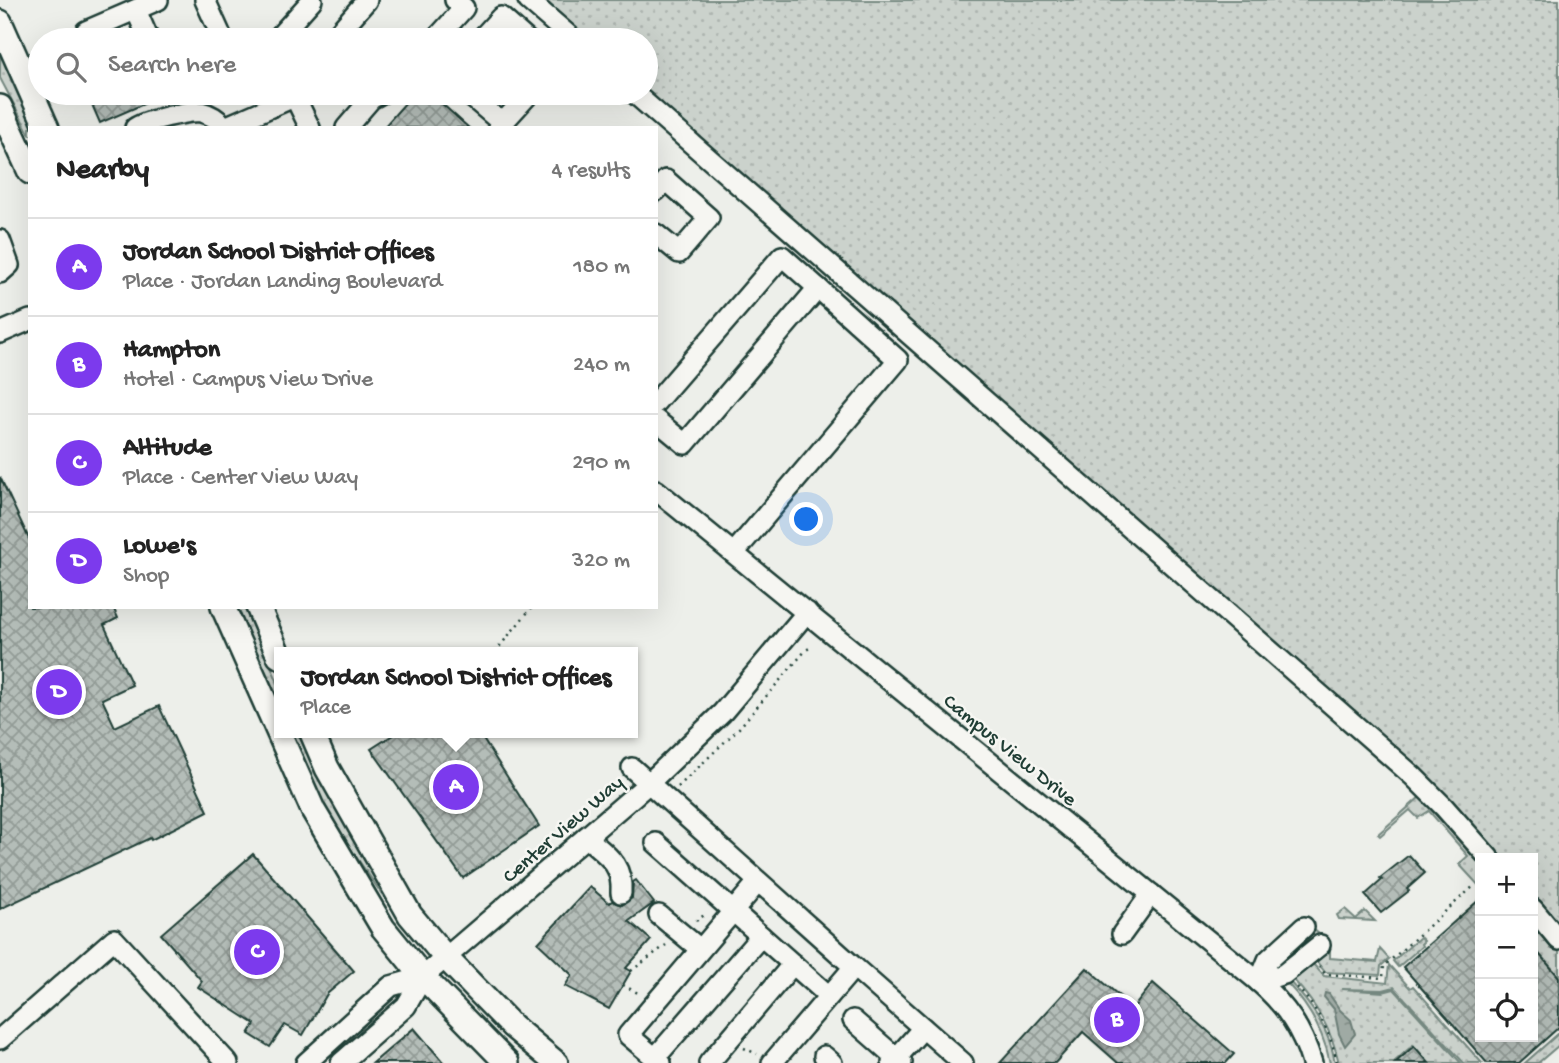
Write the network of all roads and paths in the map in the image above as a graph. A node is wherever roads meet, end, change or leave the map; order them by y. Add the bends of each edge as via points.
1 (158, 0) edge
2 (205, 0) edge
3 (368, 0) edge
4 (455, 0) edge
5 (528, 0) edge
6 (301, 4) edge
7 (136, 10) junction
8 (0, 22) edge
9 (93, 28) edge
10 (144, 28) edge
11 (218, 28) edge
12 (284, 28) edge
13 (343, 28) edge
14 (446, 28) edge
15 (491, 28) edge
16 (513, 28) edge
17 (560, 28) edge
18 (28, 85) edge
19 (37, 105) edge
20 (274, 105) edge
21 (300, 105) edge
22 (365, 105) edge
23 (479, 105) edge
24 (519, 105) edge
25 (648, 105) edge
26 (0, 107) edge
27 (500, 125) edge
28 (46, 126) edge
29 (138, 126) edge
30 (224, 126) edge
31 (233, 126) edge
32 (309, 126) edge
33 (348, 126) edge
34 (28, 168) edge
35 (658, 189) edge
36 (658, 235) edge
37 (0, 240) edge
38 (0, 273) edge
39 (818, 288) junction
40 (28, 321) edge
41 (0, 333) edge
42 (658, 400) edge
43 (658, 422) edge
44 (658, 492) edge
45 (734, 553) junction
46 (224, 609) edge
47 (259, 609) edge
48 (530, 609) edge
49 (807, 612) junction
50 (505, 640) junction
51 (510, 644) dead end
52 (813, 646) dead end
53 (275, 647) edge
54 (499, 647) edge
55 (274, 722) edge
56 (281, 738) edge
57 (314, 738) edge
58 (632, 768) dead end
59 (649, 783) junction
60 (677, 788) dead end
61 (586, 837) junction
62 (656, 843) dead end
63 (1485, 853) edge
64 (758, 882) junction
65 (1475, 885) dead end
66 (621, 893) dead end
67 (1151, 894) junction
68 (733, 911) junction
69 (659, 915) dead end
70 (1538, 915) edge
71 (1304, 927) dead end
72 (1122, 933) dead end
73 (761, 936) junction
74 (1559, 940) edge
75 (700, 949) junction
76 (1316, 952) joint
77 (446, 958) junction
78 (793, 964) junction
79 (854, 967) junction
80 (423, 977) junction
81 (1290, 978) dead end
82 (1259, 982) junction
83 (829, 996) junction
84 (853, 1020) dead end
85 (923, 1028) junction
86 (0, 1039) edge
87 (658, 1060) edge
88 (897, 1061) edge
89 (228, 1063) edge
90 (306, 1063) edge
91 (341, 1063) edge
92 (507, 1063) edge
93 (556, 1063) edge
94 (709, 1063) edge
95 (772, 1063) edge
96 (963, 1063) edge
97 (1312, 1063) edge
98 (1337, 1063) edge

1 - 7 street
2 - 11 street
3 - 13 street
4 - 14 street via 464,8
5 - 17 street
6 - 12 street
7 - 9 street
7 - 10 street
8 - 18 main road
15 - 16 street via 501,17
19 - 28 main road
20 - 31 street
21 - 32 street
22 - 33 street
23 - 27 street
24 - 27 street
25 - 63 street via 1413,776
26 - 34 main road
29 - 30 street via 200,112
35 - 36 street via 666,180 709,218 679,253
37 - 38 street via 9,265
39 - 42 street via 782,256
39 - 43 street via 685,444
39 - 45 street via 898,360
40 - 41 street
44 - 45 street, Campus View Drive
45 - 49 street, Campus View Drive
46 - 55 main road
47 - 53 main road
48 - 50 path
49 - 59 street, Center View Way via 722,713
49 - 67 street, Campus View Drive
50 - 51 path
50 - 54 path
52 - 60 path via 739,729
56 - 80 main road via 313,810 383,928
57 - 77 main road via 410,915
58 - 59 street
59 - 61 street, Center View Way
59 - 64 street
61 - 66 street via 620,870
61 - 77 street, Center View Way
62 - 68 street
64 - 68 street
64 - 79 street
65 - 76 path via 1384,966 1383,978 1325,974
67 - 72 street
67 - 82 street, Campus View Drive
68 - 73 street
68 - 75 street
69 - 75 street
70 - 74 street
71 - 82 street via 1268,960
73 - 78 street
73 - 87 street
75 - 87 street via 628,1035
76 - 82 street via 1284,974
77 - 80 street, Center View Way
77 - 93 main road via 512,1026
78 - 83 street
78 - 94 street
79 - 83 street
79 - 85 street
80 - 90 street, Center View Way via 391,985
80 - 91 street, Center View Way via 406,1006
80 - 92 main road
81 - 98 path via 1316,1007
82 - 97 street, Campus View Drive via 1290,1014
83 - 95 street
84 - 88 street
85 - 88 street
85 - 96 street
86 - 89 street via 114,940

